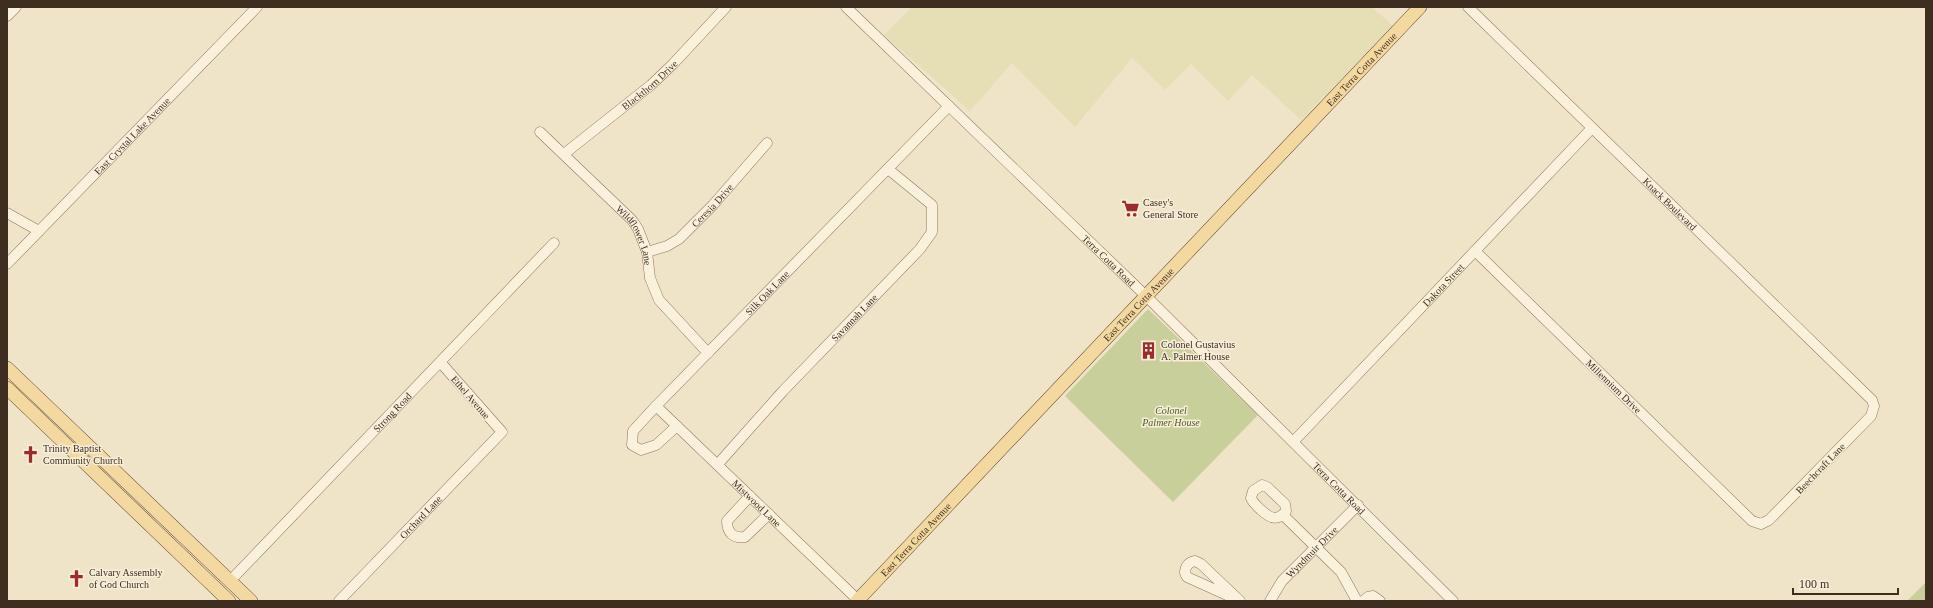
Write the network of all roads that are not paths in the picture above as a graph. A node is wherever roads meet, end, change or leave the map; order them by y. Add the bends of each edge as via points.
1 (16, 7) edge
2 (257, 7) edge
3 (726, 7) edge
4 (846, 7) edge
5 (1420, 7) edge
6 (1468, 7) edge
7 (7, 16) edge
8 (949, 106) junction
9 (1592, 128) junction
10 (540, 132) dead end
11 (767, 144) dead end
12 (564, 154) junction
13 (888, 169) junction
14 (7, 213) edge
15 (39, 231) junction
16 (554, 243) dead end
17 (1475, 251) junction
18 (647, 252) junction
19 (7, 264) edge
20 (1146, 296) junction
21 (708, 352) junction
22 (441, 363) junction
23 (7, 368) edge
24 (7, 388) edge
25 (1872, 400) joint
26 (656, 406) junction
27 (677, 426) junction
28 (502, 432) joint
29 (1294, 442) junction
30 (718, 464) junction
31 (750, 496) junction
32 (1358, 505) junction
33 (769, 514) junction
34 (1282, 515) dead end
35 (1752, 521) joint
36 (1316, 549) junction
37 (230, 581) junction
38 (857, 600) edge
39 (229, 601) edge
40 (251, 601) edge
41 (339, 601) edge
42 (1240, 601) edge
43 (1270, 601) edge
44 (1357, 601) edge
45 (1363, 601) edge
46 (1380, 601) edge
47 (1453, 601) edge

1 - 7 street
2 - 15 street, East Crystal Lake Avenue
3 - 12 street, Blackthorn Drive via 651,85
4 - 8 street, Terra Cotta Road
5 - 20 main road, East Terra Cotta Avenue
6 - 9 street, Knack Boulevard
8 - 13 street, Silk Oak Lane
8 - 20 street, Terra Cotta Road
9 - 17 street, Dakota Street
9 - 25 street, Knack Boulevard
10 - 12 street, Wildflower Lane
11 - 18 street, Ceresia Drive via 679,239
12 - 18 street, Wildflower Lane via 627,214 638,228
13 - 21 street, Silk Oak Lane
13 - 30 street, Savannah Lane via 932,205 932,232 920,249 783,391
14 - 15 street
15 - 19 street, East Crystal Lake Avenue
16 - 22 street, Strong Road
17 - 29 street, Dakota Street
17 - 35 street, Millennium Drive
18 - 21 street, Wildflower Lane via 650,278 659,300
20 - 29 street, Terra Cotta Road
20 - 38 main road, East Terra Cotta Avenue
21 - 26 street, Silk Oak Lane
22 - 28 street, Ethel Avenue
22 - 37 street, Strong Road
23 - 37 main road
24 - 39 main road
25 - 35 street, Beechcraft Lane via 1874,406 1871,416 1769,520 1761,524
26 - 27 street, Mistwood Lane
26 - 27 street, Silk Oak Lane via 633,431 632,445 641,450 656,446
27 - 30 street, Mistwood Lane
28 - 41 street, Orchard Lane
29 - 32 street, Terra Cotta Road
30 - 31 street, Mistwood Lane
31 - 33 street, Mistwood Lane
31 - 33 street via 727,521 728,530 732,534 736,537 745,537
32 - 36 street, Wyndmuir Drive
32 - 47 street, Terra Cotta Road
33 - 38 street, Mistwood Lane
34 - 36 street
36 - 43 street, Wyndmuir Drive via 1282,581
36 - 44 street via 1341,572
37 - 40 main road
42 - 42 street via 1198,562 1190,562 1186,567 1185,573 1190,579
45 - 46 street via 1373,596

